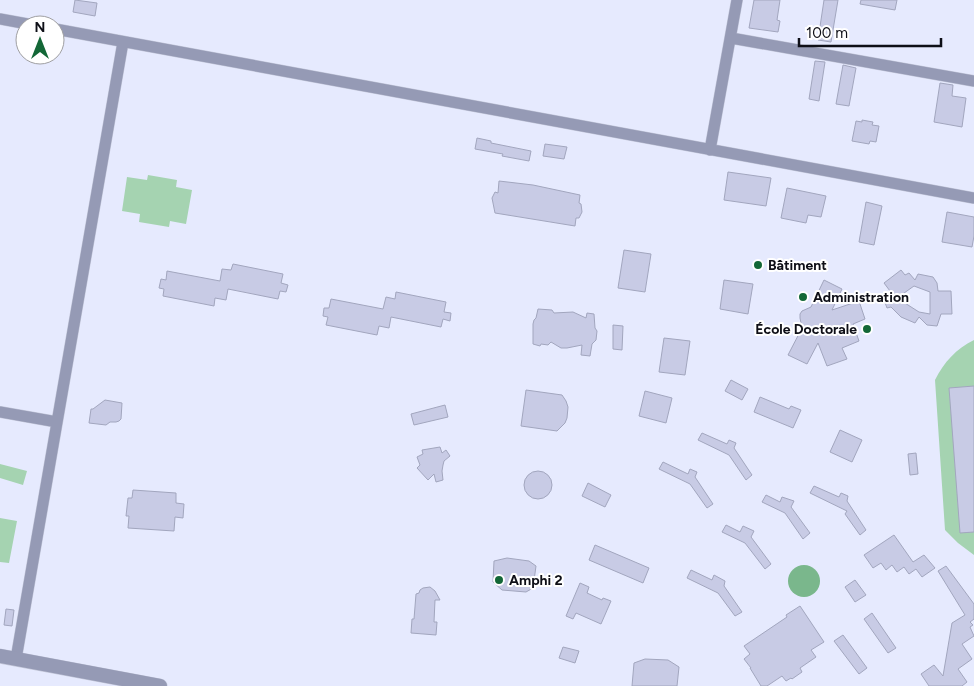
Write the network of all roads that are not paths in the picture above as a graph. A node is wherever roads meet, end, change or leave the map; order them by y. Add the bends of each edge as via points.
1 (738, 0) edge
2 (0, 19) edge
3 (15, 22) edge
4 (65, 31) edge
5 (731, 38) junction
6 (123, 42) junction
7 (974, 81) edge
8 (710, 150) junction
9 (974, 198) edge
10 (0, 412) edge
11 (57, 422) junction
12 (0, 656) edge
13 (16, 659) junction
14 (160, 686) edge

1 - 5 street
2 - 3 street
4 - 6 street
5 - 7 street
5 - 8 street
6 - 8 street
6 - 11 street
8 - 9 street
10 - 11 street
11 - 13 street
12 - 13 street
13 - 14 street

